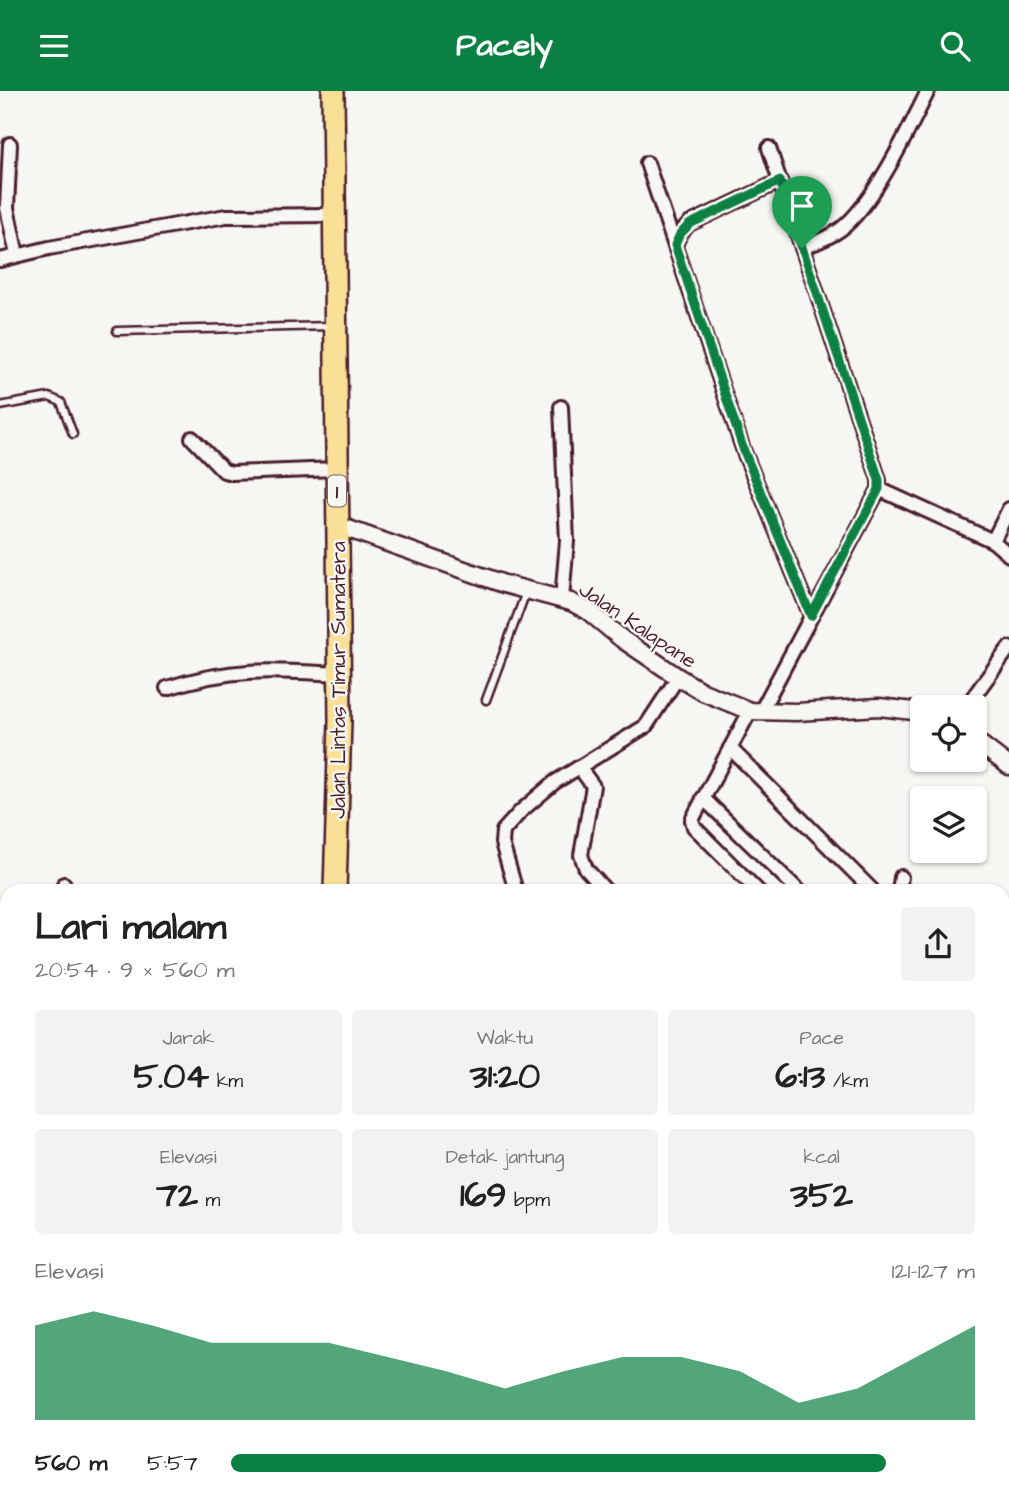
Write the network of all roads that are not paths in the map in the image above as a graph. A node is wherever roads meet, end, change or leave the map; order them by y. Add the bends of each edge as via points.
1 (333, 91) edge
2 (928, 91) edge
3 (10, 144) dead end
4 (769, 148) dead end
5 (647, 163) dead end
6 (780, 181) junction
7 (333, 215) junction
8 (675, 245) junction
9 (802, 248) junction
10 (17, 255) junction
11 (0, 261) edge
12 (335, 326) junction
13 (117, 331) dead end
14 (0, 405) edge
15 (561, 407) dead end
16 (73, 434) dead end
17 (192, 438) dead end
18 (337, 469) junction
19 (879, 489) junction
20 (1009, 509) edge
21 (337, 525) junction
22 (993, 541) junction
23 (1009, 555) edge
24 (527, 590) junction
25 (562, 599) junction
26 (811, 616) junction
27 (1009, 648) edge
28 (340, 674) junction
29 (678, 677) junction
30 (167, 688) dead end
31 (975, 695) edge
32 (486, 700) dead end
33 (756, 711) junction
34 (910, 711) edge
35 (730, 748) junction
36 (987, 749) edge
37 (1009, 766) edge
38 (579, 767) junction
39 (703, 799) junction
40 (335, 884) edge
41 (514, 884) edge
42 (600, 884) edge
43 (751, 884) edge
44 (792, 884) edge
45 (866, 884) edge

1 - 7 highway, Jalan Lintas Timur Sumatera / 1
2 - 9 street via 880,182 852,218 830,237
3 - 10 street via 8,208
4 - 6 street
5 - 8 street
6 - 8 street via 690,224
6 - 9 street
7 - 10 street via 226,216
7 - 12 highway, Jalan Lintas Timur Sumatera / 1
8 - 26 street via 744,451
9 - 19 street
10 - 11 street
12 - 13 lane
12 - 18 highway, Jalan Lintas Timur Sumatera / 1
14 - 16 lane via 57,399
15 - 25 street via 567,541
17 - 18 street via 232,474
18 - 21 highway, Jalan Lintas Timur Sumatera / 1
19 - 22 street
19 - 26 street
20 - 22 street
21 - 24 street, Jalan Kalapane
21 - 28 highway, Jalan Lintas Timur Sumatera / 1
22 - 23 street
24 - 25 street, Jalan Kalapane
24 - 32 lane
25 - 29 street, Jalan Kalapane via 588,611
26 - 33 street
27 - 31 street
28 - 30 street via 264,669 228,672
28 - 40 highway, Jalan Lintas Timur Sumatera / 1
29 - 33 street, Jalan Kalapane via 703,692
29 - 38 street via 646,726
33 - 34 street, Jalan Kalapane via 879,707
33 - 35 street
35 - 39 street
35 - 45 street
36 - 37 street
38 - 41 street via 555,782 503,831
38 - 42 street via 593,786 580,855
39 - 43 street via 692,820 694,827
39 - 44 street

